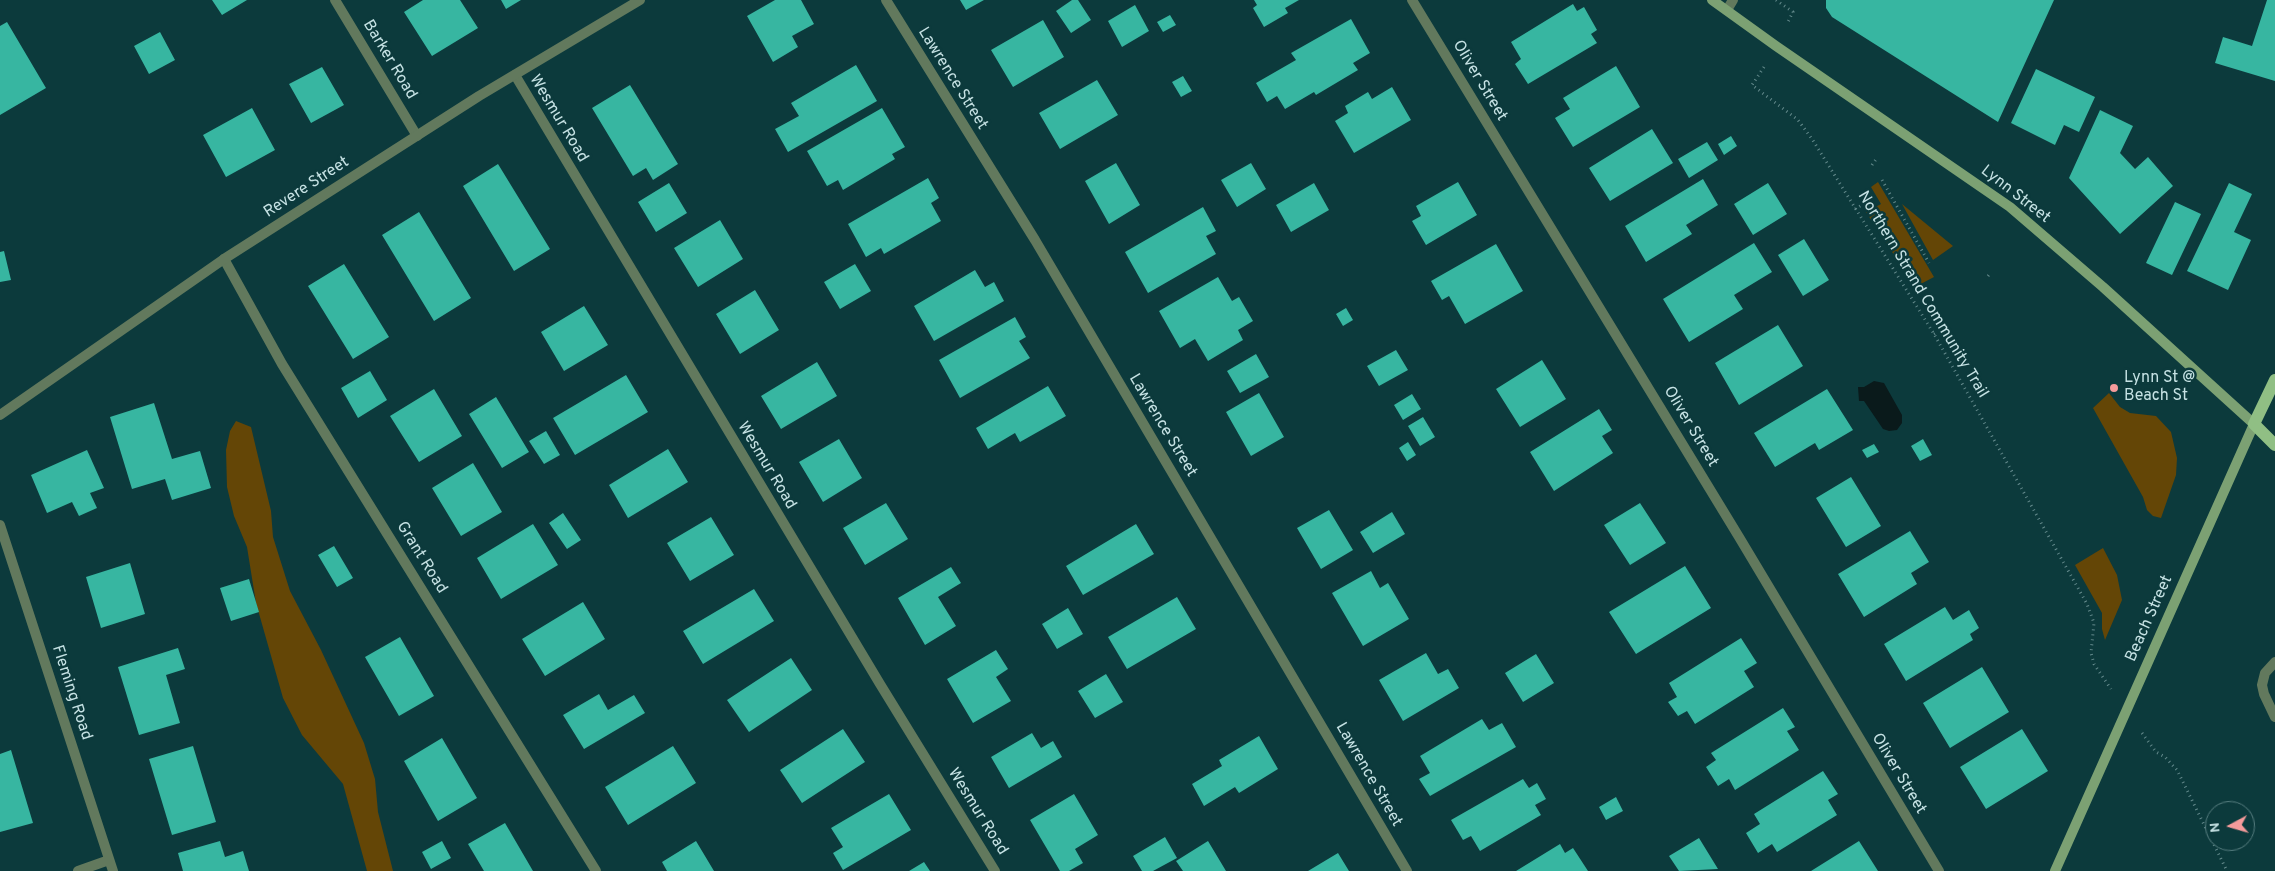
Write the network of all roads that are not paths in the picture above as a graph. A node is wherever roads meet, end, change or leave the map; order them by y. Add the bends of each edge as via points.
1 (335, 0) edge
2 (640, 0) edge
3 (886, 0) edge
4 (1412, 0) edge
5 (1712, 0) edge
6 (1733, 0) edge
7 (1726, 10) junction
8 (515, 75) junction
9 (417, 136) junction
10 (224, 259) junction
11 (2275, 380) edge
12 (0, 415) edge
13 (2254, 424) junction
14 (2275, 445) edge
15 (0, 525) edge
16 (2275, 662) edge
17 (2275, 717) edge
18 (109, 860) junction
19 (78, 871) edge
20 (113, 871) edge
21 (596, 871) edge
22 (995, 871) edge
23 (1407, 871) edge
24 (1939, 871) edge
25 (2055, 871) edge

1 - 9 street, Barker Road
2 - 8 street, Revere Street
3 - 23 street, Lawrence Street via 1040,248
4 - 24 street, Oliver Street
5 - 7 main road, Lynn Street
6 - 7 street
7 - 13 main road, Lynn Street via 2010,207
8 - 9 street, Revere Street
8 - 22 street, Wesmur Road
9 - 10 street, Revere Street
10 - 12 street, Revere Street
10 - 21 street, Grant Road via 282,364
11 - 13 main road, Beach Street
13 - 14 main road, Lynn Street
13 - 25 main road, Beach Street
15 - 18 street, Fleming Road
16 - 17 street via 2265,673 2262,685
18 - 19 street
18 - 20 street, Fleming Road

